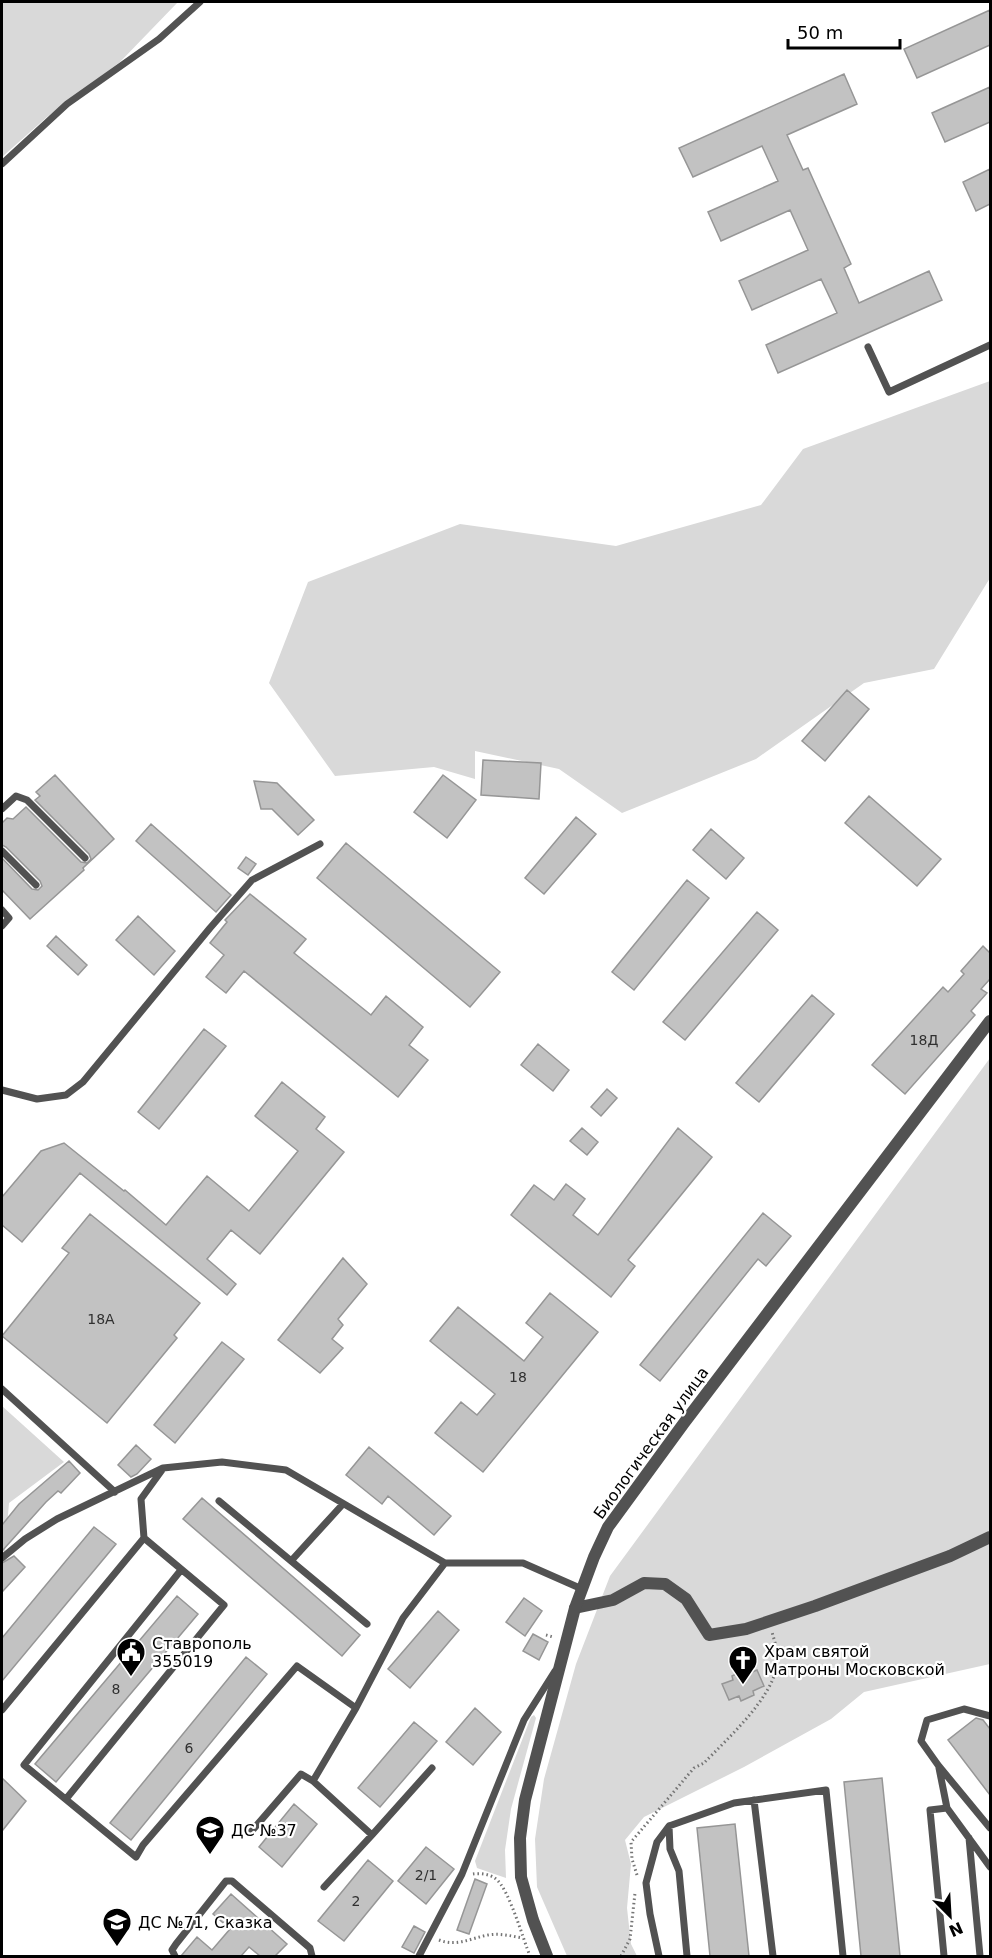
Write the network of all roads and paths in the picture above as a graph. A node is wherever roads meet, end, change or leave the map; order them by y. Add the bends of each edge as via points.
1 (200, 2) edge
2 (2, 164) edge
3 (990, 345) edge
4 (868, 347) dead end
5 (2, 809) edge
6 (320, 843) dead end
7 (2, 851) edge
8 (85, 858) dead end
9 (36, 885) dead end
10 (2, 910) edge
11 (2, 926) edge
12 (990, 1021) edge
13 (2, 1090) edge
14 (2, 1389) edge
15 (163, 1468) junction
16 (115, 1492) junction
17 (219, 1501) dead end
18 (343, 1504) junction
19 (990, 1537) edge
20 (144, 1538) junction
21 (2, 1558) edge
22 (291, 1561) junction
23 (445, 1563) junction
24 (181, 1570) junction
25 (582, 1589) junction
26 (575, 1608) junction
27 (768, 1622) junction
28 (367, 1624) dead end
29 (559, 1663) junction
30 (356, 1708) junction
31 (2, 1710) edge
32 (990, 1716) edge
33 (938, 1765) junction
34 (432, 1768) dead end
35 (313, 1781) junction
36 (66, 1799) junction
37 (754, 1800) junction
38 (948, 1808) junction
39 (669, 1826) junction
40 (990, 1828) edge
41 (250, 1833) dead end
42 (372, 1835) junction
43 (969, 1836) junction
44 (990, 1867) edge
45 (462, 1874) junction
46 (637, 1876) dead end
47 (636, 1886) dead end
48 (324, 1887) dead end
49 (429, 1936) junction
50 (523, 1938) junction
51 (175, 1956) edge
52 (312, 1956) edge
53 (418, 1956) edge
54 (530, 1956) edge
55 (547, 1956) edge
56 (621, 1956) edge
57 (659, 1956) edge
58 (687, 1956) edge
59 (773, 1956) edge
60 (843, 1956) edge
61 (944, 1956) edge
62 (980, 1956) edge

1 - 2 lane via 159,39 67,104
3 - 4 lane via 889,392
5 - 8 lane via 16,796 27,800
6 - 13 lane via 252,880 83,1082 66,1095 37,1099
7 - 9 lane
10 - 11 lane via 9,918
12 - 25 street, Биологическая улица via 632,1493 608,1527
14 - 16 lane
15 - 16 lane
15 - 18 lane via 222,1462 286,1470
15 - 20 lane via 141,1499
16 - 21 lane via 57,1519
17 - 22 lane
18 - 22 lane
18 - 23 lane
19 - 27 street via 875,1585
20 - 24 lane
20 - 31 lane
22 - 28 lane
23 - 25 lane via 523,1563
23 - 30 lane via 403,1618
24 - 36 lane via 24,1765
24 - 36 lane via 224,1605
25 - 26 street, Биологическая улица
26 - 27 street via 613,1600 644,1583 664,1584 686,1599 709,1635
26 - 29 street, Биологическая улица
27 - 46 path via 777,1651 777,1666 770,1685 754,1710 704,1763 694,1768 631,1842
29 - 45 lane via 524,1720
29 - 55 street, Биологическая улица via 525,1800 520,1838 521,1877
30 - 35 lane
30 - 36 lane via 297,1666 135,1857
32 - 33 lane via 964,1709 927,1720 921,1741
33 - 38 lane
33 - 40 lane
34 - 42 lane
35 - 41 lane via 301,1774
35 - 42 lane
37 - 39 lane
37 - 59 lane
37 - 60 lane via 826,1790
38 - 43 lane
38 - 61 lane via 930,1810
39 - 57 lane via 657,1842 646,1883
39 - 58 lane via 670,1849 679,1871
42 - 48 lane
43 - 44 lane
43 - 62 lane
45 - 49 lane
45 - 50 path via 481,1873 495,1878 505,1892
47 - 56 path via 630,1939
49 - 50 path via 457,1943 487,1935
49 - 53 lane
50 - 54 path
51 - 52 lane via 172,1950 176,1944 226,1881 232,1881 310,1948

